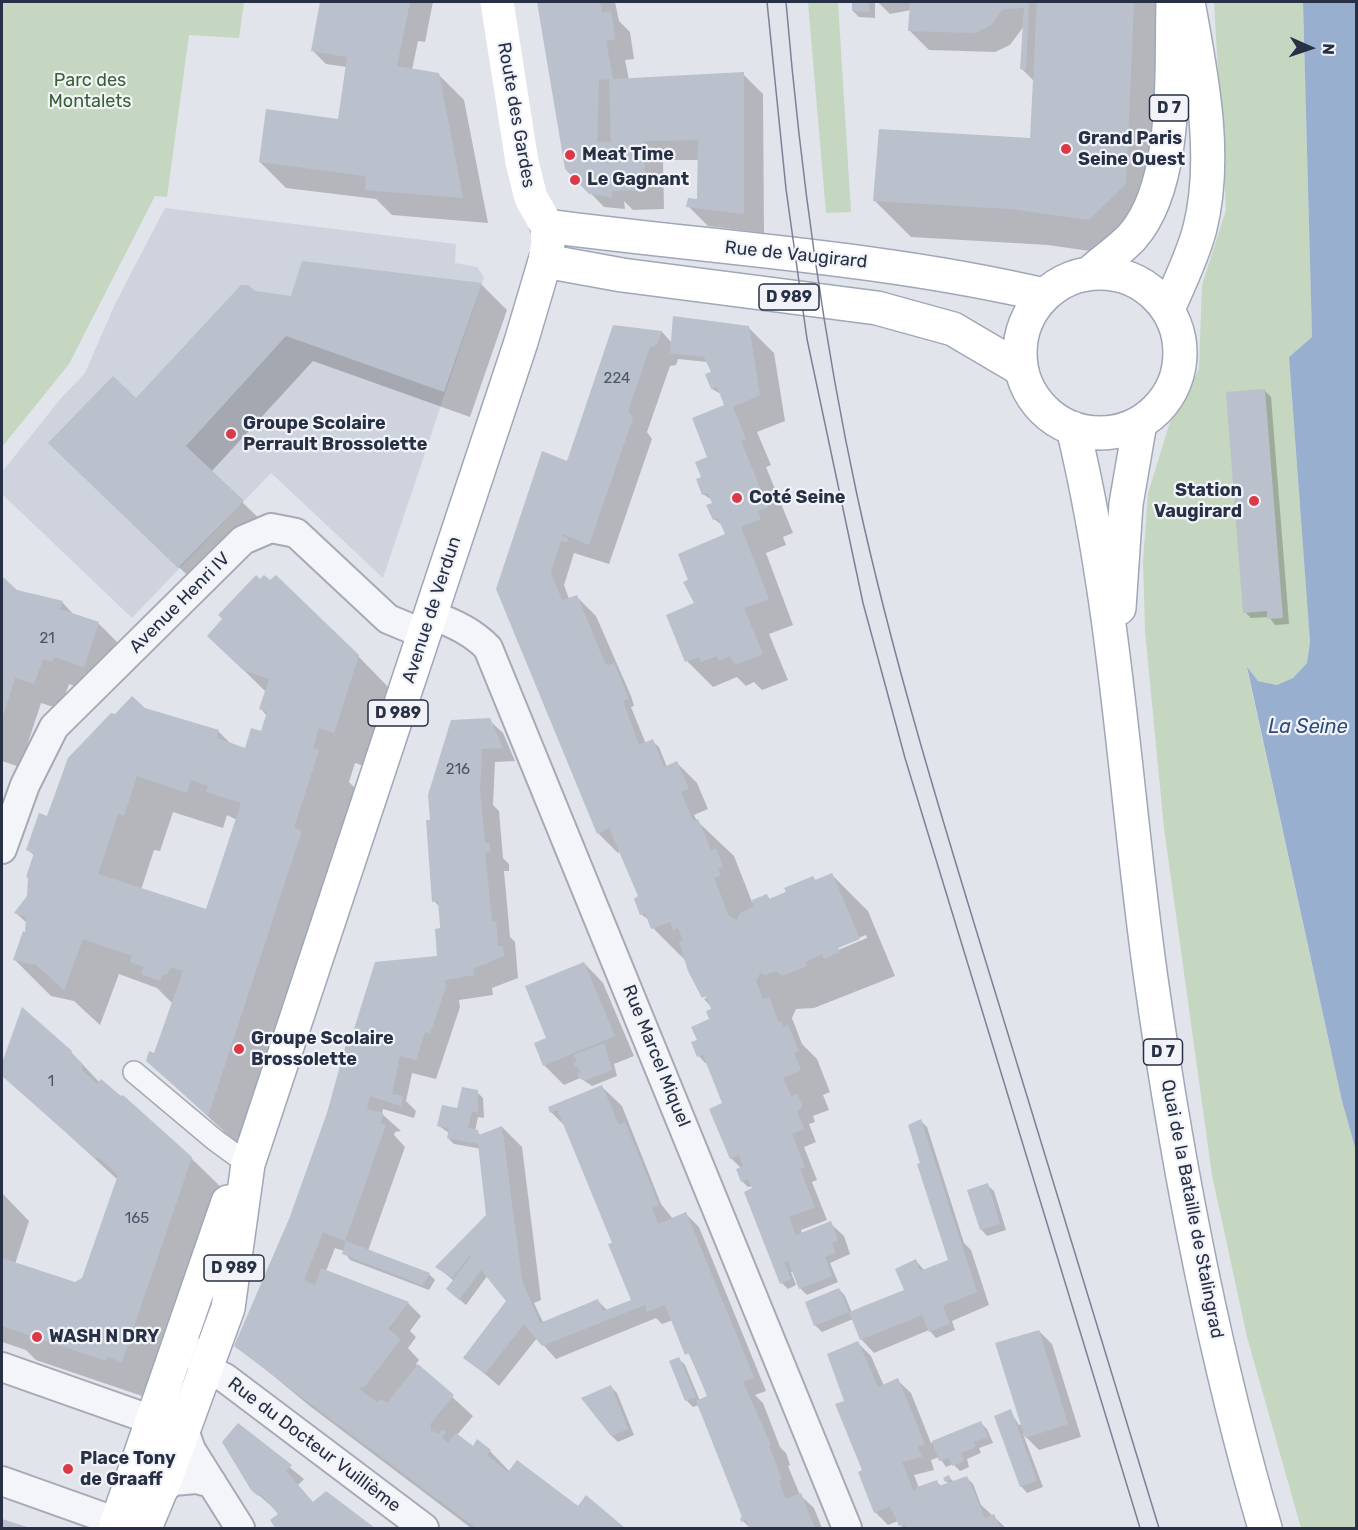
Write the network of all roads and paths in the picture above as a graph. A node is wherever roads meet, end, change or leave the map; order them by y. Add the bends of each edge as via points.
1 (497, 2) edge
2 (1173, 2) edge
3 (1188, 2) edge
4 (547, 226) junction
5 (545, 261) junction
6 (1090, 273) junction
7 (1044, 295) junction
8 (1168, 309) junction
9 (1022, 369) junction
10 (1140, 423) junction
11 (1073, 428) junction
12 (427, 624) junction
13 (1115, 670) junction
14 (2, 849) edge
15 (134, 1072) dead end
16 (248, 1164) junction
17 (182, 1336) junction
18 (2, 1367) edge
19 (206, 1369) junction
20 (166, 1380) junction
21 (152, 1420) junction
22 (184, 1429) junction
23 (2, 1481) edge
24 (164, 1483) junction
25 (212, 1483) junction
26 (125, 1526) edge
27 (240, 1528) edge
28 (424, 1528) edge
29 (847, 1528) edge
30 (1265, 1528) edge

1 - 4 main road, Route des Gardes via 527,185
2 - 6 main road, D 7 via 1168,145 1157,187 1132,237
3 - 8 main road, D 7 via 1203,97 1207,179 1200,228
4 - 5 main road, Route des Gardes
4 - 7 main road, Rue de Vaugirard / D 989 via 873,263 981,280
5 - 9 main road, D 989 via 622,275 877,308 953,329
5 - 12 main road, Avenue de Verdun / D 989 via 522,342
6 - 7 main road via 1065,280
6 - 8 main road via 1119,274 1134,280 1153,292
7 - 9 main road via 1024,329
8 - 10 main road via 1178,333 1181,359 1170,392 1160,407
9 - 11 main road via 1035,399 1045,411
10 - 11 main road via 1107,433
10 - 13 main road, Quai de la Bataille de Stalingrad / D 7 via 1126,504
11 - 13 main road, Quai de la Bataille de Stalingrad / D 7
12 - 14 street, Avenue Henri IV via 388,619 296,533 271,528 243,540 54,727 25,785
12 - 16 main road, Avenue de Verdun / D 989
12 - 29 street, Rue Marcel Miquel via 450,621 477,636 488,648
13 - 30 main road, Quai de la Bataille de Stalingrad / D 7 via 1151,979 1195,1238 1237,1432
15 - 16 street
16 - 17 main road, Avenue de Verdun / D 989 via 230,1197
16 - 19 main road, Avenue de Verdun / D 989 via 228,1308
17 - 19 street, Rue du Docteur Vuillième
17 - 20 main road, Avenue de Verdun / D 989
18 - 21 street
19 - 22 main road, Avenue de Verdun / D 989
19 - 28 street, Rue du Docteur Vuillième via 225,1378
20 - 21 main road, Avenue de Verdun / D 989
20 - 22 street
21 - 24 street
21 - 26 main road, Avenue de Verdun / D 989
22 - 24 main road, Avenue de Verdun / D 989
22 - 25 street via 190,1450
23 - 26 street
24 - 25 street via 182,1479
24 - 26 main road, Avenue de Verdun / D 989
25 - 27 street

